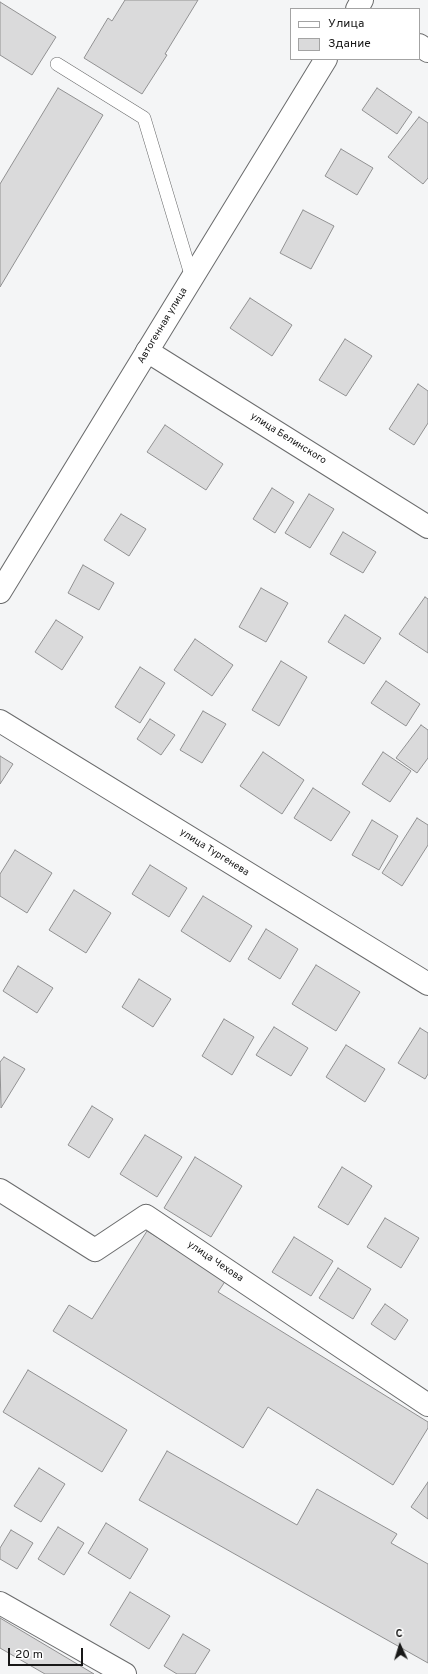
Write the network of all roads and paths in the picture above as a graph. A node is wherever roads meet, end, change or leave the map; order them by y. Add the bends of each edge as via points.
1 (325, 60) edge
2 (58, 64) dead end
3 (192, 278) junction
4 (147, 351) junction
5 (428, 527) edge
6 (0, 592) edge
7 (0, 721) edge
8 (428, 984) edge
9 (0, 1190) edge
10 (428, 1405) edge
11 (0, 1603) edge
12 (126, 1674) edge

1 - 3 street, Автогенная улица
2 - 3 lane via 144,118
3 - 4 street, Автогенная улица
4 - 5 street, улица Белинского
4 - 6 street, Автогенная улица
7 - 8 street, улица Тургенева
9 - 10 street, улица Чехова via 94,1250 146,1216
11 - 12 street

